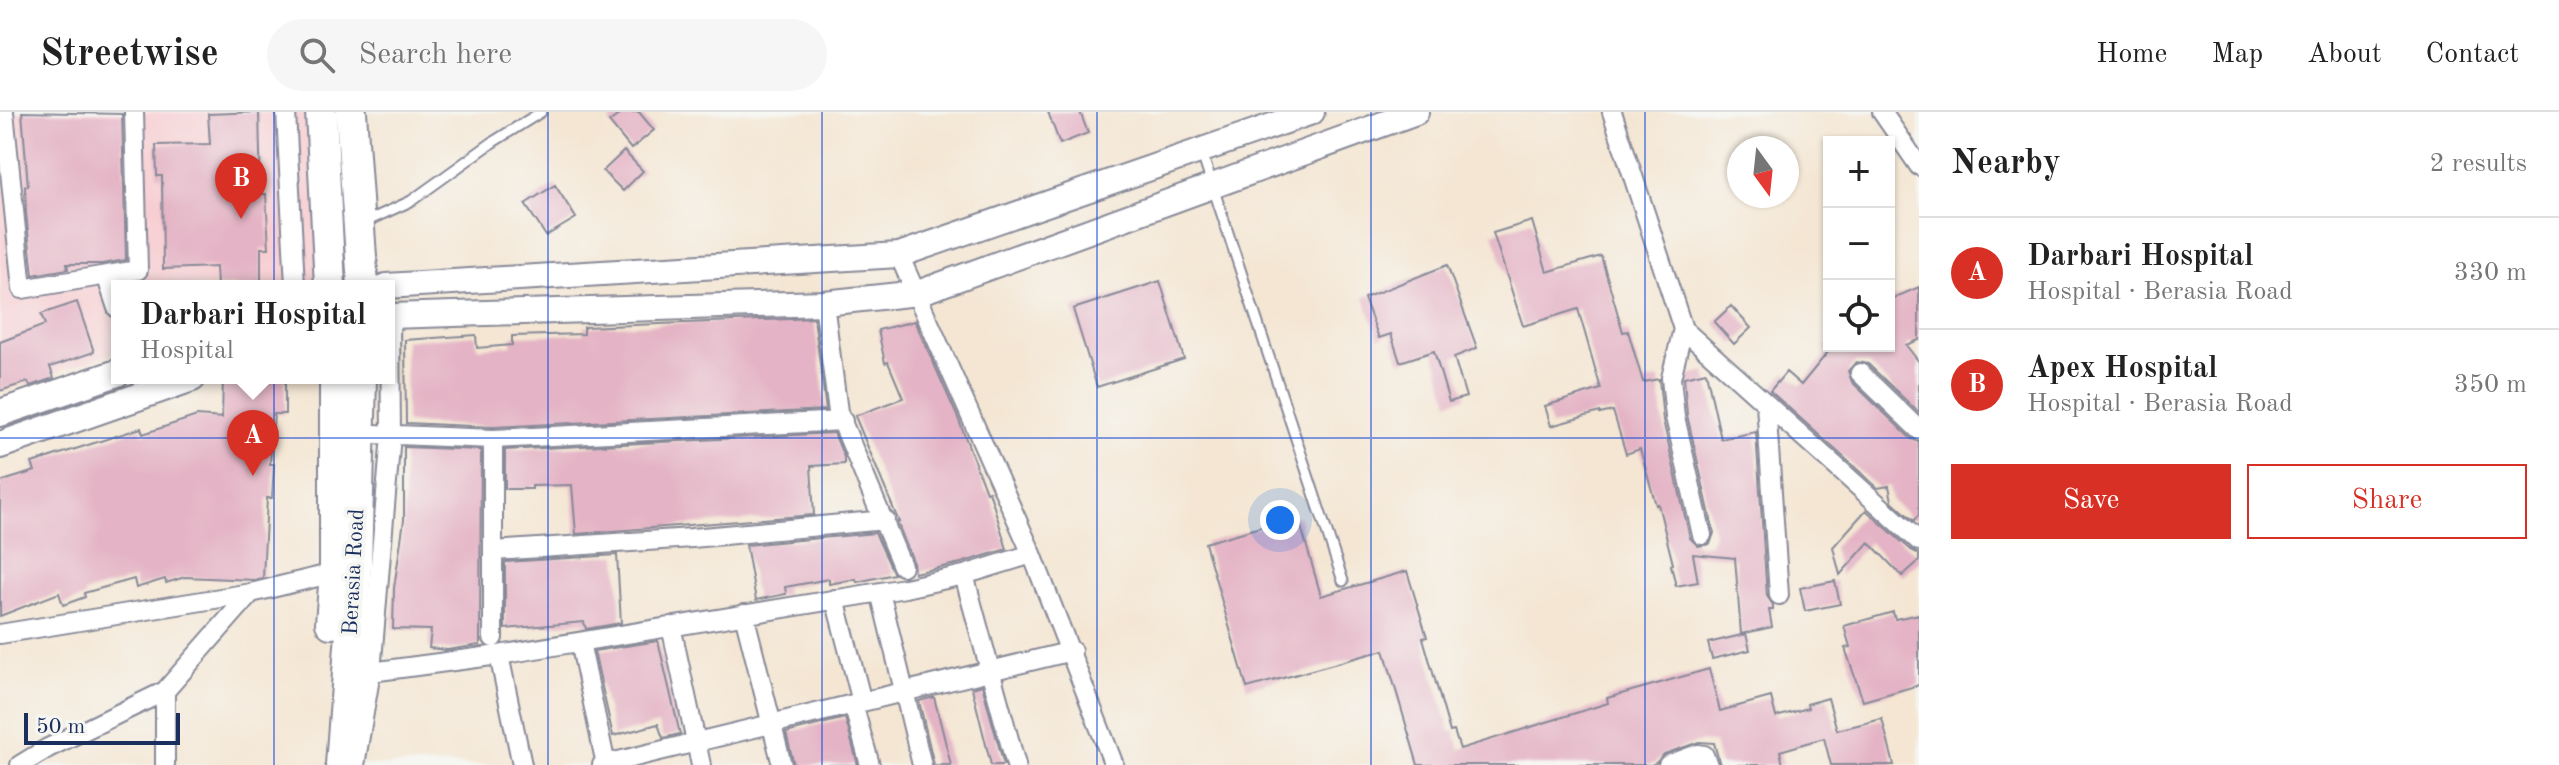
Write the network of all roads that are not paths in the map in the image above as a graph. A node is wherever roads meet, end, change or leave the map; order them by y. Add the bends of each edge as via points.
1 (4, 112) edge
2 (134, 112) edge
3 (286, 112) edge
4 (321, 112) edge
5 (351, 112) edge
6 (541, 112) edge
7 (1312, 112) edge
8 (1416, 112) edge
9 (1612, 112) edge
10 (1882, 112) edge
11 (1201, 151) junction
12 (1919, 166) edge
13 (1212, 186) junction
14 (359, 224) junction
15 (899, 255) junction
16 (106, 275) junction
17 (295, 280) edge
18 (330, 280) edge
19 (363, 280) edge
20 (395, 285) edge
21 (111, 290) edge
22 (918, 293) junction
23 (824, 303) junction
24 (395, 316) edge
25 (1683, 329) junction
26 (1860, 373) dead end
27 (111, 375) edge
28 (175, 384) edge
29 (336, 384) edge
30 (360, 384) edge
31 (390, 384) edge
32 (33, 402) junction
33 (1766, 404) junction
34 (0, 413) edge
35 (843, 421) junction
36 (42, 430) junction
37 (1919, 430) edge
38 (348, 432) junction
39 (391, 435) junction
40 (493, 439) junction
41 (0, 445) edge
42 (885, 520) junction
43 (1702, 535) dead end
44 (1919, 541) edge
45 (493, 551) junction
46 (1032, 554) junction
47 (902, 566) dead end
48 (346, 570) junction
49 (964, 575) junction
50 (1343, 581) dead end
51 (880, 592) junction
52 (251, 593) junction
53 (1779, 595) dead end
54 (835, 599) junction
55 (744, 614) junction
56 (671, 626) junction
57 (0, 634) edge
58 (580, 642) junction
59 (496, 647) junction
60 (1072, 651) junction
61 (990, 671) junction
62 (371, 672) junction
63 (165, 691) junction
64 (905, 692) junction
65 (858, 703) junction
66 (773, 724) junction
67 (698, 743) junction
68 (47, 756) edge
69 (20, 765) edge
70 (165, 765) edge
71 (322, 765) edge
72 (341, 765) edge
73 (355, 765) edge
74 (522, 765) edge
75 (605, 765) edge
76 (701, 765) edge
77 (782, 765) edge
78 (870, 765) edge
79 (922, 765) edge
80 (1016, 765) edge
81 (1114, 765) edge
82 (1668, 765) edge
83 (1708, 765) edge

1 - 16 street via 22,289
2 - 16 street via 138,270
3 - 17 street
4 - 18 main road
5 - 14 main road
6 - 14 lane via 411,201
7 - 11 street
8 - 13 street
9 - 25 street
10 - 12 street
11 - 13 lane
11 - 15 street
13 - 22 street
13 - 50 lane
14 - 19 main road
15 - 20 street
15 - 22 street
16 - 21 street
22 - 23 street
22 - 46 street
23 - 24 street
23 - 35 street
25 - 33 street
25 - 43 street via 1671,378
26 - 37 street
27 - 32 main road
28 - 36 main road
29 - 38 main road, Berasia Road
30 - 38 main road, Berasia Road
31 - 39 street
32 - 34 main road
32 - 36 main road
33 - 44 street
33 - 53 street
35 - 40 street
35 - 42 street
36 - 41 main road
38 - 39 street
38 - 48 main road, Berasia Road
39 - 40 street
39 - 62 street
40 - 45 street
42 - 45 street
42 - 47 street
45 - 59 street
46 - 49 street
46 - 60 street
48 - 52 street
48 - 71 main road, Berasia Road
48 - 72 main road, Berasia Road
49 - 51 street
49 - 61 street
51 - 54 street
51 - 64 street
52 - 57 street
52 - 63 street
54 - 55 street
54 - 65 street
55 - 56 street
55 - 66 street
56 - 58 street
56 - 67 street
58 - 59 street
58 - 75 street
59 - 62 street
59 - 74 street
60 - 61 street
60 - 81 street
61 - 64 street
61 - 80 street
62 - 73 street
63 - 68 street
63 - 70 street
64 - 65 street
64 - 79 street
65 - 66 street
65 - 78 street
66 - 67 street
66 - 77 street
67 - 75 street
67 - 76 street
68 - 69 street
82 - 83 street via 1698,754

